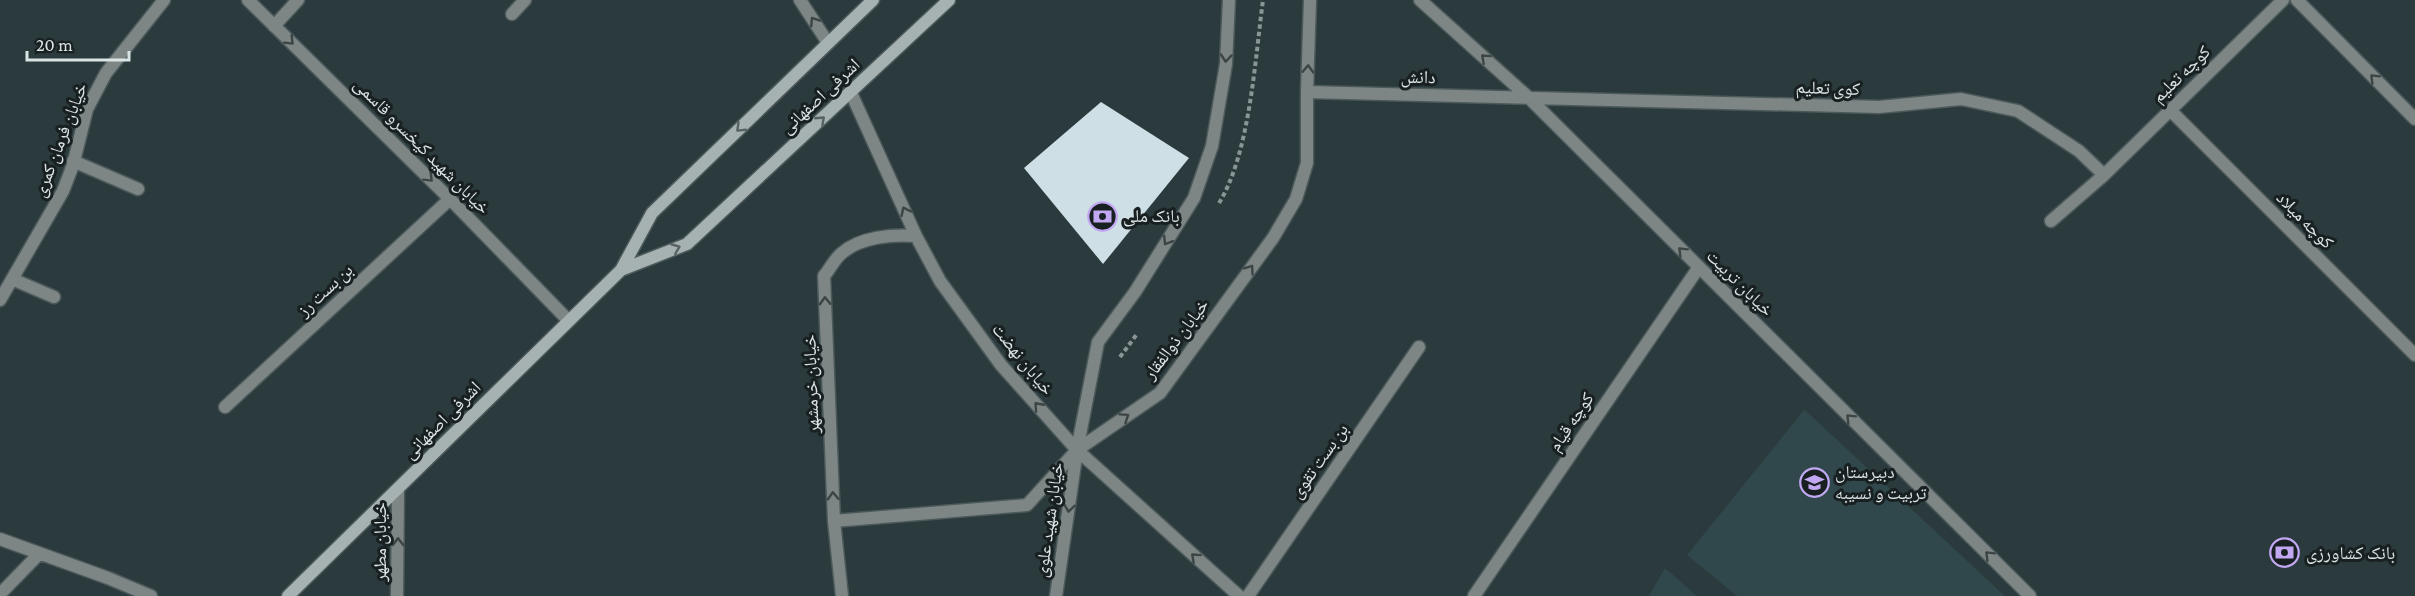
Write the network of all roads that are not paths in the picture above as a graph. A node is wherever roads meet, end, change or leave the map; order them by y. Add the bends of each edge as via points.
1 (164, 0) edge
2 (248, 0) edge
3 (298, 0) edge
4 (525, 0) edge
5 (800, 0) edge
6 (873, 0) edge
7 (949, 0) edge
8 (1229, 0) edge
9 (1310, 0) edge
10 (1420, 0) edge
11 (2283, 0) edge
12 (2297, 0) edge
13 (512, 14) dead end
14 (274, 26) junction
15 (828, 43) junction
16 (1307, 92) junction
17 (851, 93) junction
18 (1528, 97) junction
19 (2170, 110) junction
20 (2415, 119) edge
21 (73, 161) junction
22 (2104, 175) junction
23 (138, 189) dead end
24 (450, 199) junction
25 (2051, 221) dead end
26 (916, 236) junction
27 (1699, 267) junction
28 (621, 270) junction
29 (12, 279) junction
30 (54, 297) dead end
31 (0, 300) edge
32 (568, 320) junction
33 (1419, 347) dead end
34 (2415, 355) edge
35 (225, 407) dead end
36 (1077, 450) junction
37 (398, 489) junction
38 (834, 521) junction
39 (0, 539) edge
40 (39, 554) junction
41 (0, 594) edge
42 (151, 596) edge
43 (288, 596) edge
44 (397, 596) edge
45 (842, 596) edge
46 (1056, 596) edge
47 (1239, 596) edge
48 (1248, 596) edge
49 (1474, 596) edge
50 (2030, 596) edge

1 - 21 street, خیابان فرمان کمری via 106,73 87,109
2 - 14 street, خیابان شهید کیخسرو قاسمی
3 - 14 street
4 - 13 street
15 -> 5 street
6 - 15 main road, اشرفی اصفهانی
7 - 17 main road, اشرفی اصفهانی
8 -> 36 street via 1226,64 1212,146 1202,177 1194,198 1135,292 1098,342
16 -> 9 street, خیابان ذوالفقار
18 -> 10 street, خیابان تربیت
11 - 19 street, کوچه تعلیم
20 -> 12 street
14 -> 24 street, خیابان شهید کیخسرو قاسمی
15 -> 28 main road, اشرفی اصفهانی via 651,213
16 - 18 street, دانش
36 -> 16 street, خیابان ذوالفقار via 1160,393 1273,238 1296,199 1307,163
26 -> 17 street, خیابان نهضت
28 -> 17 main road, اشرفی اصفهانی via 687,244
18 - 22 street, کوی تعلیم via 1879,107 1961,99 2018,111 2079,151
27 -> 18 street, خیابان تربیت
19 - 22 street, کوچه تعلیم
19 - 34 street, کوچه میلاد
21 - 23 street
21 - 29 street, خیابان فرمان کمری via 63,191
22 - 25 street, کوچه تعلیم
24 - 32 street, خیابان شهید کیخسرو قاسمی
24 - 35 street, بن بست رز
36 -> 26 street, خیابان نهضت via 1001,365 940,281
38 -> 26 street, خیابان خرمشهر via 824,276 842,253 869,240 892,234
27 - 49 street, کوچه قیام
50 -> 27 street, خیابان تربیت
28 - 32 main road, اشرفی اصفهانی
29 - 30 street
29 - 31 street, خیابان فرمان کمری
32 - 37 main road, اشرفی اصفهانی
33 - 48 street, بن بست تقوی
36 - 38 street, خیابان ذوالفقار via 1027,505
36 -> 46 street, خیابان شهید علوی
47 -> 36 street, خیابان نهضت
37 - 43 main road, اشرفی اصفهانی
44 -> 37 street, خیابان مطهر
38 - 45 street, خیابان خرمشهر
39 - 40 street
40 - 41 street
40 - 42 street

